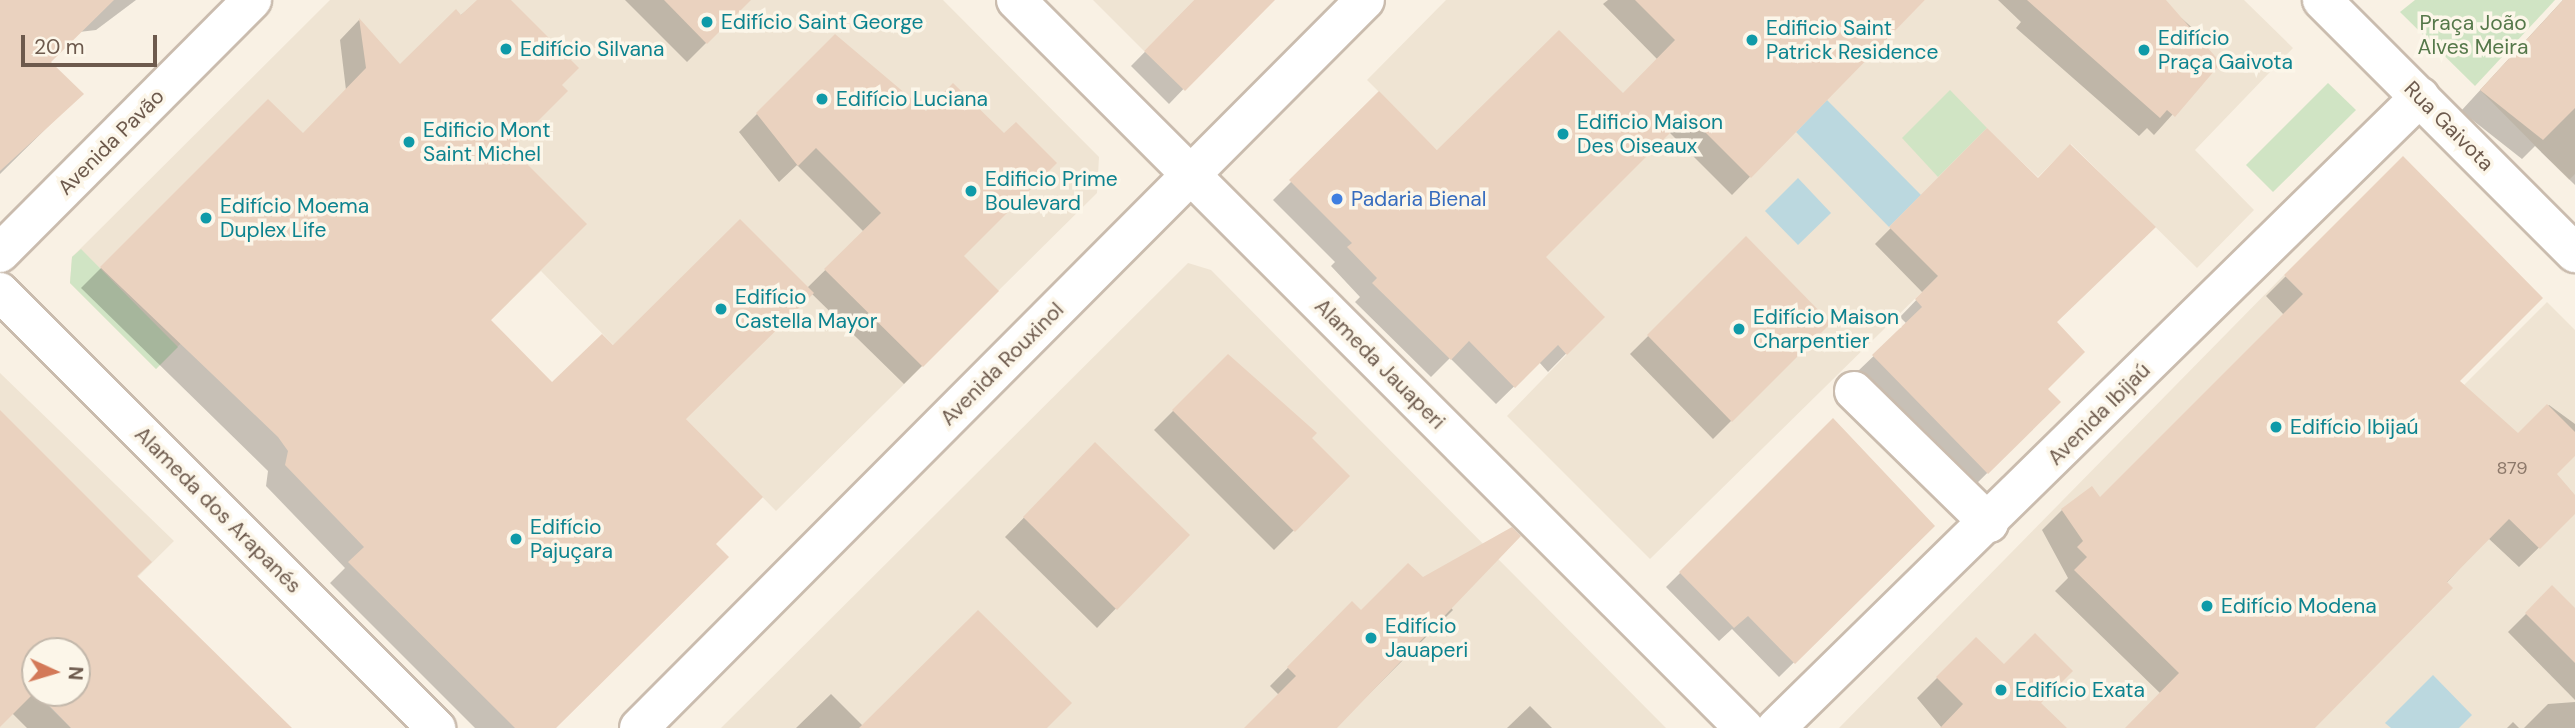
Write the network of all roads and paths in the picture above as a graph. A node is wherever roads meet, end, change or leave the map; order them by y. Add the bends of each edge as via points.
1 (251, 0) edge
2 (1016, 0) edge
3 (1365, 0) edge
4 (2322, 0) edge
5 (2420, 97) junction
6 (1191, 174) junction
7 (0, 253) edge
8 (2575, 253) edge
9 (0, 292) edge
10 (1854, 391) dead end
11 (1989, 523) junction
12 (436, 728) edge
13 (639, 728) edge
14 (1744, 728) edge
15 (1776, 728) edge

1 - 7 street, Avenida Pavão
2 - 6 street, Alameda Jauaperi
3 - 6 street, Avenida Rouxinol
4 - 5 street, Rua Gaivota
5 - 8 street, Rua Gaivota
5 - 11 street, Avenida Ibijaú
6 - 13 street, Avenida Rouxinol
6 - 14 street, Alameda Jauaperi
9 - 12 street, Alameda dos Arapanés
10 - 11 street
11 - 15 street, Avenida Ibijaú

